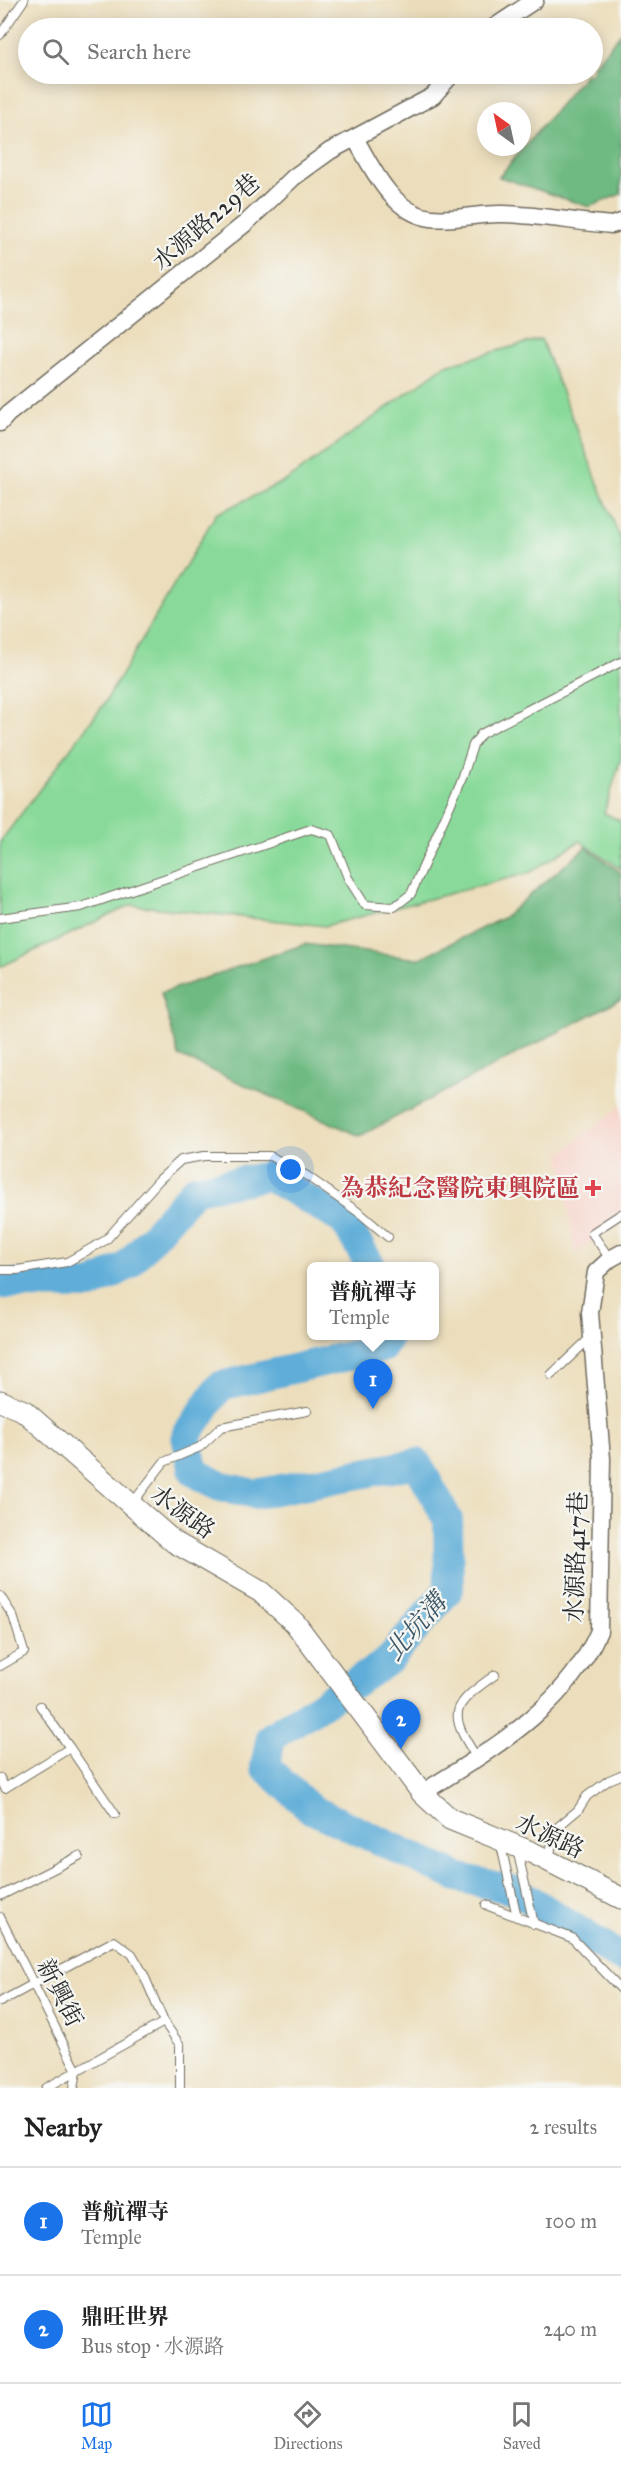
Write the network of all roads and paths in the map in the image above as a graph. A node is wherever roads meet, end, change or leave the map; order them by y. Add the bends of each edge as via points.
1 (24, 0) edge
2 (535, 0) edge
3 (509, 18) edge
4 (0, 35) edge
5 (443, 84) edge
6 (355, 138) junction
7 (621, 222) edge
8 (0, 423) edge
9 (621, 662) edge
10 (0, 918) edge
11 (621, 1214) edge
12 (388, 1237) dead end
13 (615, 1256) edge
14 (0, 1270) edge
15 (590, 1338) junction
16 (551, 1374) dead end
17 (0, 1401) edge
18 (307, 1411) dead end
19 (131, 1506) junction
20 (0, 1596) edge
21 (0, 1666) edge
22 (495, 1675) dead end
23 (40, 1706) dead end
24 (70, 1748) junction
25 (477, 1758) junction
26 (621, 1775) edge
27 (0, 1778) edge
28 (3, 1788) edge
29 (422, 1793) junction
30 (116, 1814) dead end
31 (508, 1845) junction
32 (79, 1856) dead end
33 (549, 1862) junction
34 (0, 1896) edge
35 (621, 1898) edge
36 (486, 1905) dead end
37 (0, 1917) edge
38 (517, 1917) junction
39 (534, 1924) junction
40 (34, 1984) junction
41 (621, 1989) edge
42 (0, 2002) edge
43 (164, 2022) junction
44 (77, 2071) junction
45 (46, 2088) edge
46 (74, 2088) edge
47 (180, 2088) edge

1 - 4 lane
2 - 3 street
5 - 6 street, 水源路229巷 via 433,96
6 - 7 street via 394,199 413,213 430,218 486,213 612,225
6 - 8 street, 水源路229巷 via 294,177 247,222
9 - 10 lane via 482,734 472,744 463,776 411,894 394,907 365,905 348,878 331,835 311,829 81,907
11 - 13 lane via 592,1233
12 - 14 lane via 307,1176 270,1156 204,1156 181,1160 106,1240 67,1262
13 - 15 street, 水源路417巷 via 596,1272
15 - 16 lane
15 - 25 street, 水源路417巷 via 602,1459 599,1631 588,1656 559,1694 537,1715
17 - 19 street, 水源路 via 24,1411
18 - 19 lane via 221,1427 200,1447 164,1462
19 - 29 street, 水源路 via 174,1542 261,1592 295,1623
20 - 21 lane via 12,1616 24,1652
22 - 25 lane via 466,1695 457,1714 459,1730
23 - 24 lane
24 - 28 lane
24 - 30 lane
25 - 29 street, 水源路417巷
26 - 33 lane via 587,1796 578,1810 554,1830
27 - 28 lane
29 - 31 street, 水源路 via 450,1819
31 - 33 street, 水源路
31 - 38 lane
31 - 39 lane
32 - 34 lane
33 - 35 street, 水源路
36 - 38 lane
37 - 40 lane, 新興街
38 - 39 lane
39 - 41 lane via 572,1938
40 - 42 lane
40 - 43 lane via 114,1941 132,1954
40 - 44 lane, 新興街
43 - 44 lane
43 - 47 lane via 180,2045
44 - 45 lane
44 - 46 lane

